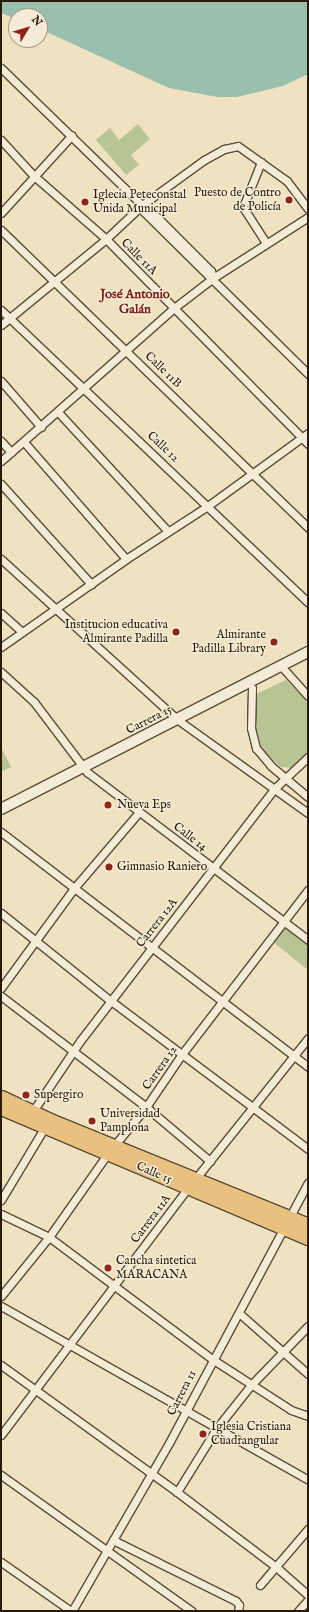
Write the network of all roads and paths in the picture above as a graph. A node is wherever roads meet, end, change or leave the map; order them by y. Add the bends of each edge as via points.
1 (1, 68) edge
2 (72, 135) junction
3 (1, 140) edge
4 (261, 162) junction
5 (33, 175) junction
6 (142, 205) junction
7 (308, 209) edge
8 (1, 213) edge
9 (308, 217) edge
10 (1, 230) edge
11 (106, 239) junction
12 (266, 243) junction
13 (213, 278) junction
14 (56, 281) junction
15 (174, 308) junction
16 (1, 310) edge
17 (10, 318) junction
18 (1, 325) edge
19 (126, 349) junction
20 (308, 374) edge
21 (1, 381) edge
22 (84, 388) junction
23 (58, 412) junction
24 (41, 427) junction
25 (308, 432) edge
26 (301, 437) junction
27 (1, 441) edge
28 (24, 442) junction
29 (308, 444) edge
30 (11, 452) junction
31 (1, 460) edge
32 (253, 472) junction
33 (1, 484) edge
34 (209, 505) junction
35 (308, 528) edge
36 (168, 532) junction
37 (126, 558) junction
38 (1, 559) edge
39 (91, 584) junction
40 (308, 602) edge
41 (56, 608) junction
42 (1, 613) edge
43 (22, 632) junction
44 (1, 647) edge
45 (308, 652) edge
46 (308, 659) edge
47 (283, 668) junction
48 (1, 672) edge
49 (252, 688) junction
50 (308, 696) edge
51 (181, 721) junction
52 (308, 757) edge
53 (85, 770) junction
54 (285, 779) junction
55 (274, 789) junction
56 (308, 797) edge
57 (1, 809) edge
58 (139, 812) junction
59 (308, 813) edge
60 (1, 816) edge
61 (1, 832) edge
62 (214, 869) junction
63 (75, 887) junction
64 (308, 890) edge
65 (1, 913) edge
66 (283, 922) junction
67 (37, 940) junction
68 (308, 940) edge
69 (152, 947) junction
70 (1, 988) edge
71 (1, 996) edge
72 (111, 1001) junction
73 (223, 1001) junction
74 (308, 1038) edge
75 (73, 1051) junction
76 (182, 1054) junction
77 (293, 1056) junction
78 (308, 1067) edge
79 (1, 1097) edge
80 (146, 1107) junction
81 (253, 1107) junction
82 (1, 1108) edge
83 (33, 1111) junction
84 (47, 1124) junction
85 (111, 1149) junction
86 (308, 1149) edge
87 (210, 1161) junction
88 (192, 1183) junction
89 (308, 1183) edge
90 (1, 1200) edge
91 (1, 1214) edge
92 (288, 1223) junction
93 (308, 1225) edge
94 (49, 1237) junction
95 (308, 1238) edge
96 (116, 1285) junction
97 (1, 1296) edge
98 (1, 1306) edge
99 (239, 1313) junction
100 (308, 1326) edge
101 (70, 1346) junction
102 (285, 1352) junction
103 (212, 1359) junction
104 (1, 1365) edge
105 (308, 1374) edge
106 (250, 1385) junction
107 (36, 1391) junction
108 (184, 1411) junction
109 (308, 1416) edge
110 (216, 1429) junction
111 (1, 1435) edge
112 (151, 1474) junction
113 (1, 1475) edge
114 (308, 1480) edge
115 (177, 1492) junction
116 (308, 1529) edge
117 (113, 1540) junction
118 (109, 1551) junction
119 (1, 1562) edge
120 (275, 1566) junction
121 (260, 1585) dead end
122 (308, 1595) edge
123 (308, 1600) edge
124 (238, 1608) edge
125 (72, 1611) edge
126 (192, 1611) edge
127 (298, 1611) edge

1 - 2 street
2 - 5 street
2 - 6 street
3 - 5 street, Calle 11A
4 - 6 street via 238,146 224,149 204,160
4 - 7 street via 291,185
4 - 12 street via 243,207
5 - 8 street
5 - 11 street, Calle 11A
6 - 11 street
6 - 13 street via 211,271
9 - 12 street
10 - 14 street, Calle 11B
11 - 14 street
11 - 15 street, Calle 11A
12 - 13 street
13 - 15 street
13 - 20 street
14 - 17 street
14 - 19 street, Calle 11B
15 - 19 street
15 - 26 street, Calle 11A
16 - 17 street, Calle 12
17 - 18 street
17 - 22 street, Calle 12
19 - 22 street
19 - 32 street, Calle 11B
21 - 24 street
22 - 23 street
22 - 34 street, Calle 12
23 - 24 street
23 - 36 street
24 - 28 street
25 - 26 street
26 - 29 street, Calle 11A
26 - 32 street
27 - 30 street
28 - 30 street
28 - 37 street
30 - 31 street
32 - 34 street
32 - 35 street, Calle 11B
33 - 39 street
34 - 36 street
34 - 40 street, Calle 12
36 - 37 street
37 - 39 street
38 - 41 street
39 - 41 street
41 - 43 street
41 - 51 street
42 - 43 street
43 - 44 street
45 - 47 main road, Carrera 15
46 - 47 main road, Carrera 15
47 - 49 main road, Carrera 15
47 - 50 street
47 - 51 main road, Carrera 15
48 - 53 street, Calle 14 via 34,702
49 - 51 main road, Carrera 15
49 - 54 street via 252,738 261,755
51 - 53 main road, Carrera 15
51 - 55 street
52 - 54 street, Carrera 12A
53 - 57 main road, Carrera 15
53 - 58 street, Calle 14
53 - 60 main road, Carrera 15
54 - 55 street, Carrera 12A
54 - 56 street
55 - 59 street
55 - 62 street, Carrera 12A
58 - 62 street, Calle 14
58 - 63 street
61 - 63 street
62 - 66 street, Calle 14
62 - 69 street, Carrera 12A
63 - 67 street
63 - 69 street
64 - 66 street, Carrera 12
65 - 67 street
66 - 68 street, Calle 14
66 - 73 street, Carrera 12
67 - 70 street
67 - 72 street
69 - 72 street, Carrera 12A
69 - 73 street
71 - 75 street
72 - 75 street, Carrera 12A
72 - 76 street
73 - 76 street, Carrera 12
73 - 77 street
74 - 77 street, Carrera 11A
75 - 80 street
75 - 83 street, Carrera 12A
76 - 80 street, Carrera 12
76 - 81 street
77 - 78 street
77 - 81 street, Carrera 11A
79 - 83 highway, Calle 15
80 - 85 street, Carrera 12
80 - 87 street
81 - 86 street
81 - 87 street, Carrera 11A
82 - 84 highway, Calle 15
83 - 84 highway, Calle 15
84 - 85 highway, Calle 15
84 - 90 street
85 - 88 highway, Calle 15
85 - 94 street, Carrera 12
87 - 88 street, Carrera 11A
88 - 92 highway, Calle 15
88 - 96 street, Carrera 11A
89 - 92 street, Carrera 11
91 - 94 street
92 - 93 highway, Calle 15
92 - 95 highway, Calle 15
92 - 99 street, Carrera 11
94 - 96 street
94 - 97 street, Carrera 12
96 - 101 street, Carrera 11A
96 - 103 street
98 - 101 street
99 - 102 street
99 - 103 street, Carrera 11
100 - 102 street
101 - 107 street, Carrera 11A
101 - 108 street
102 - 105 street
102 - 106 street
103 - 106 street
103 - 108 street, Carrera 11
104 - 107 street
106 - 109 street via 291,1410
106 - 110 street
107 - 111 street, Carrera 11A
107 - 112 street
108 - 110 street
108 - 112 street, Carrera 11
110 - 114 street
110 - 115 street
112 - 115 street
112 - 117 street, Carrera 11
113 - 118 street
115 - 120 street
116 - 120 street
117 - 118 street, Carrera 11
117 - 124 street via 236,1601
118 - 125 street, Carrera 11
118 - 126 street
119 - 125 street
120 - 121 street
120 - 122 street
123 - 127 street

